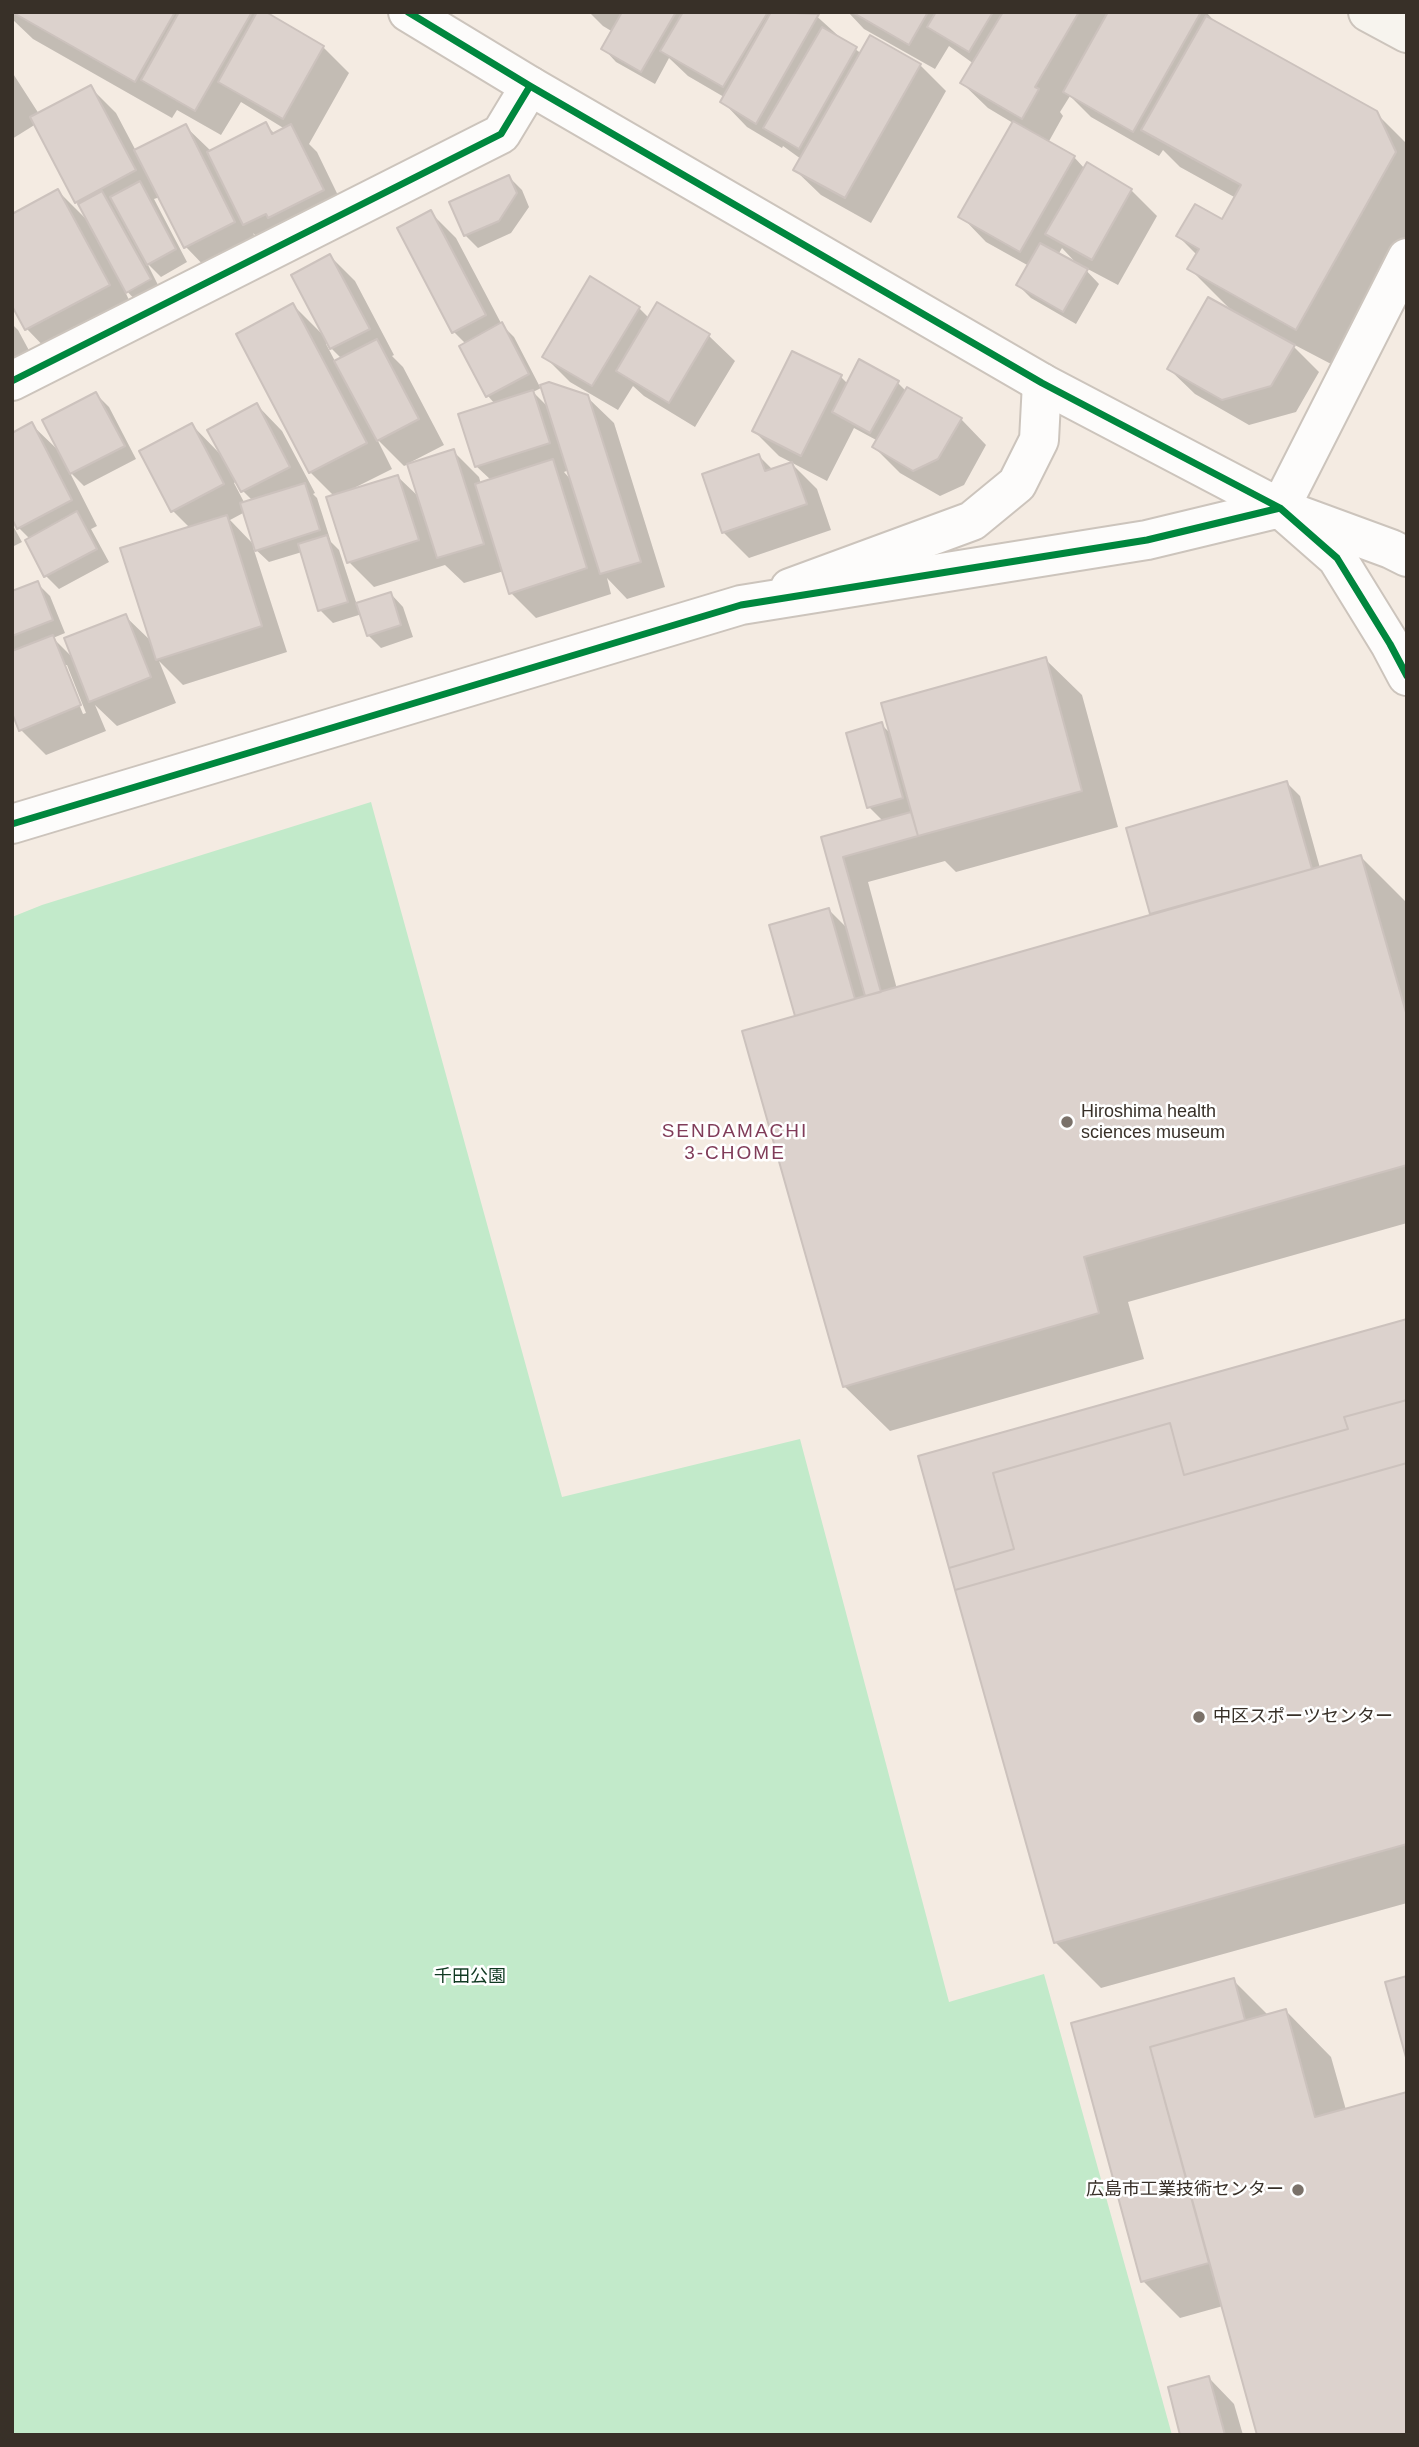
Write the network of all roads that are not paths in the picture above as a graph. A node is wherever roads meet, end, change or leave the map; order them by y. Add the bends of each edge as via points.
1 (408, 12) edge
2 (1368, 12) edge
3 (1407, 33) edge
4 (530, 86) junction
5 (1407, 258) edge
6 (12, 381) edge
7 (1042, 383) junction
8 (1280, 508) junction
9 (1407, 557) edge
10 (749, 603) junction
11 (1407, 676) edge
12 (12, 824) edge

1 - 4 street
2 - 3 main road
4 - 6 street via 501,134
4 - 7 street
5 - 8 street
7 - 8 street
7 - 10 street via 1039,440 1017,484 972,521
8 - 9 street
8 - 10 street via 1147,541
8 - 11 street via 1337,558
10 - 12 street

